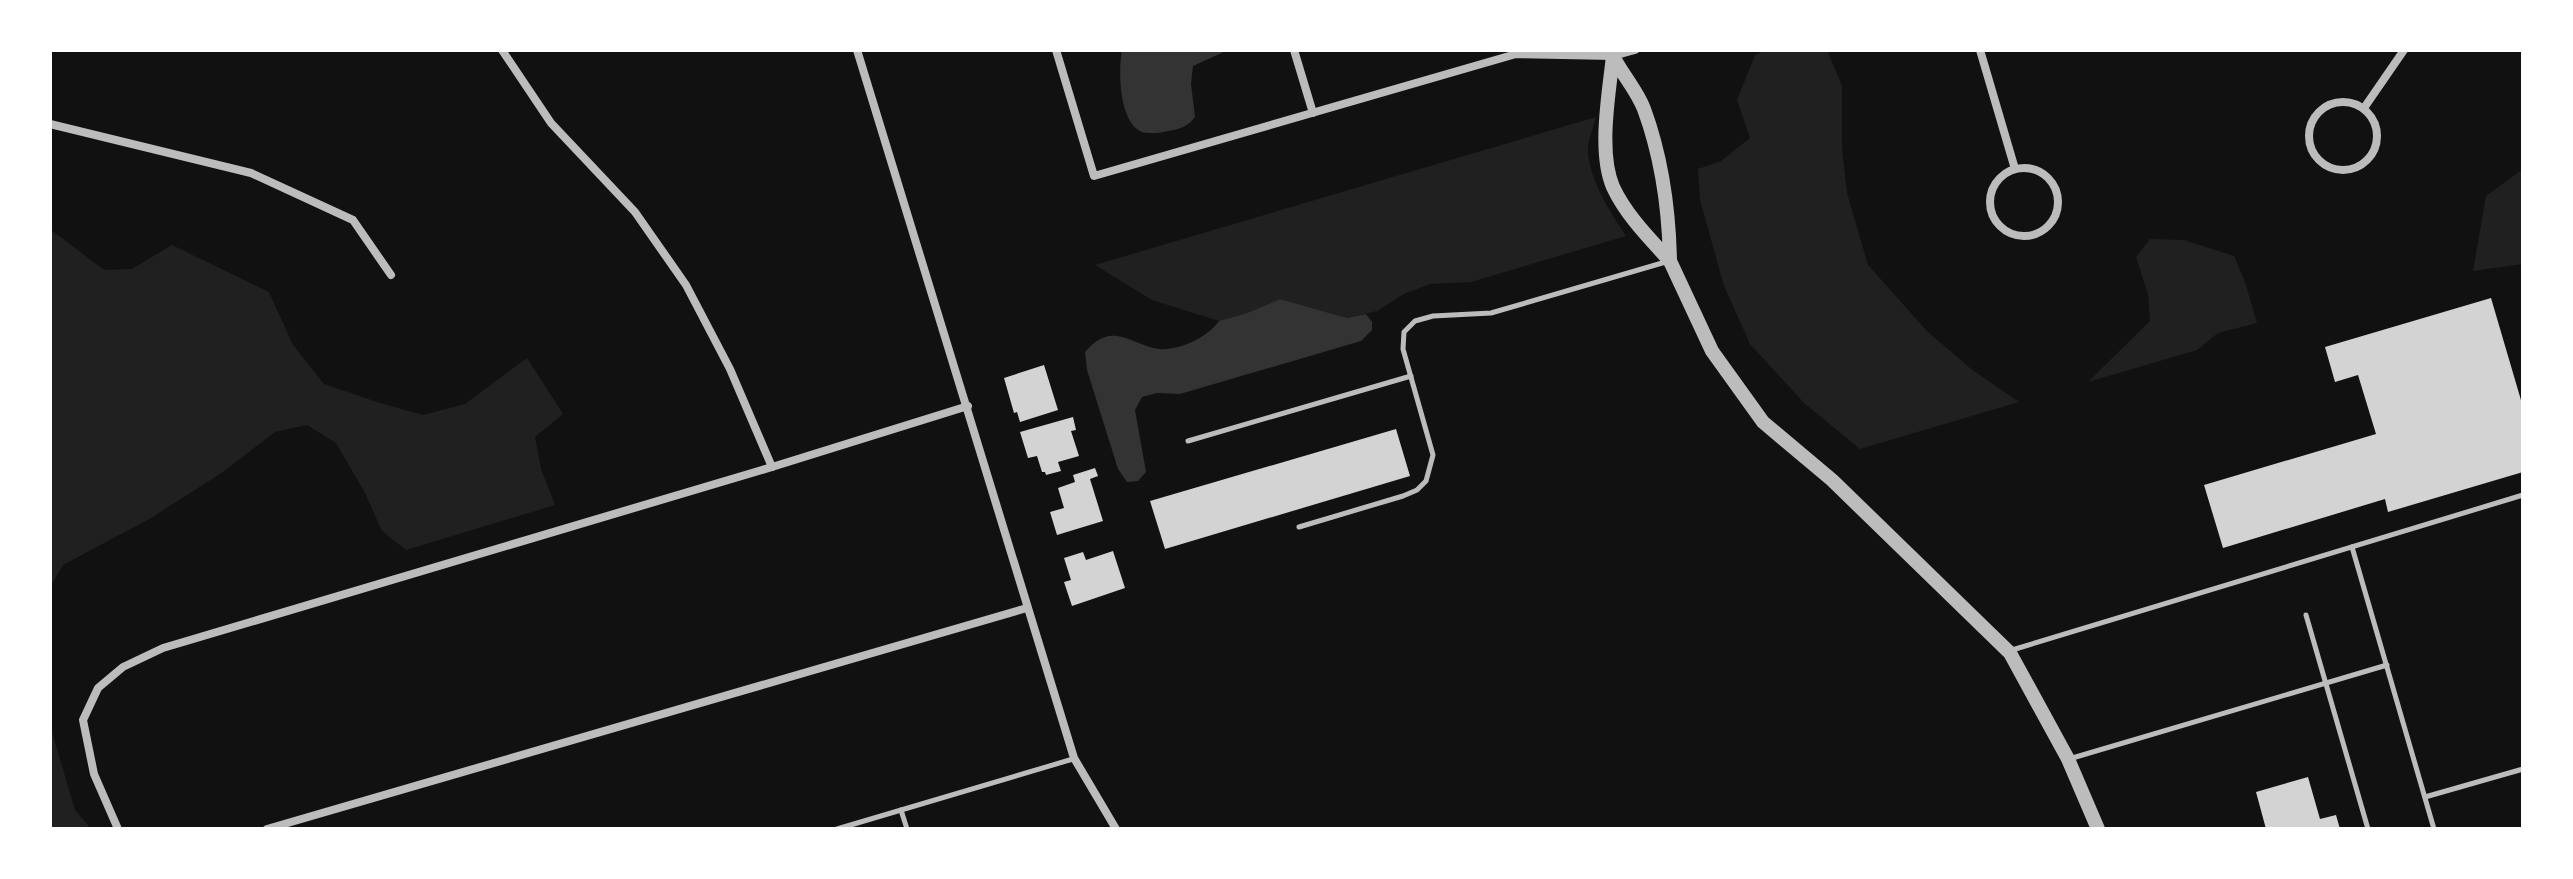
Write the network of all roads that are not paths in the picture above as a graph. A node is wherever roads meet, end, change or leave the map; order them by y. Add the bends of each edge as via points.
1 (502, 50) edge
2 (857, 50) edge
3 (1056, 50) edge
4 (1294, 50) edge
5 (1635, 50) edge
6 (1980, 50) edge
7 (2404, 50) edge
8 (1612, 53) edge
9 (2364, 108) junction
10 (1313, 113) junction
11 (50, 124) edge
12 (2015, 169) junction
13 (1670, 261) junction
14 (391, 275) dead end
15 (1411, 376) junction
16 (968, 406) junction
17 (1188, 441) dead end
18 (772, 467) junction
19 (2523, 495) edge
20 (1299, 527) dead end
21 (2352, 547) junction
22 (1027, 608) junction
23 (2306, 615) dead end
24 (2008, 651) junction
25 (2387, 665) junction
26 (2326, 683) junction
27 (1074, 758) junction
28 (2068, 759) junction
29 (2523, 769) edge
30 (2425, 797) junction
31 (901, 810) junction
32 (118, 829) edge
33 (267, 829) edge
34 (837, 829) edge
35 (907, 829) edge
36 (1116, 829) edge
37 (2098, 829) edge
38 (2368, 829) edge
39 (2434, 829) edge

1 - 18 street via 551,123 635,212 686,285
2 - 16 street
3 - 10 street via 1094,176
4 - 10 street
5 - 8 street
6 - 12 street
7 - 9 street
8 - 10 street via 1516,54
8 - 13 street via 1643,107 1660,165 1669,212
8 - 13 street via 1607,108 1612,185 1632,218
9 - 9 street via 2377,127 2369,159 2336,170 2317,158 2309,138 2314,117 2332,103
11 - 14 street via 251,173 353,220
12 - 12 street via 1996,183 1990,205 2000,226 2010,233 2033,235 2056,214 2057,193 2045,175
13 - 15 lane via 1491,313 1415,321 1404,332
13 - 24 street via 1712,351 1763,422 1832,480
15 - 17 lane
15 - 20 lane via 1433,455 1426,481 1403,496
16 - 18 street
16 - 22 street
18 - 32 street via 163,648 123,667 98,688 83,720 94,774
19 - 21 lane
21 - 24 lane
21 - 25 lane
22 - 27 street
22 - 33 street
23 - 26 lane
24 - 28 street
25 - 26 lane
25 - 30 lane
26 - 28 lane
26 - 38 lane
27 - 31 lane
27 - 36 street
28 - 37 street
29 - 30 lane
30 - 39 lane
31 - 34 lane
31 - 35 lane

